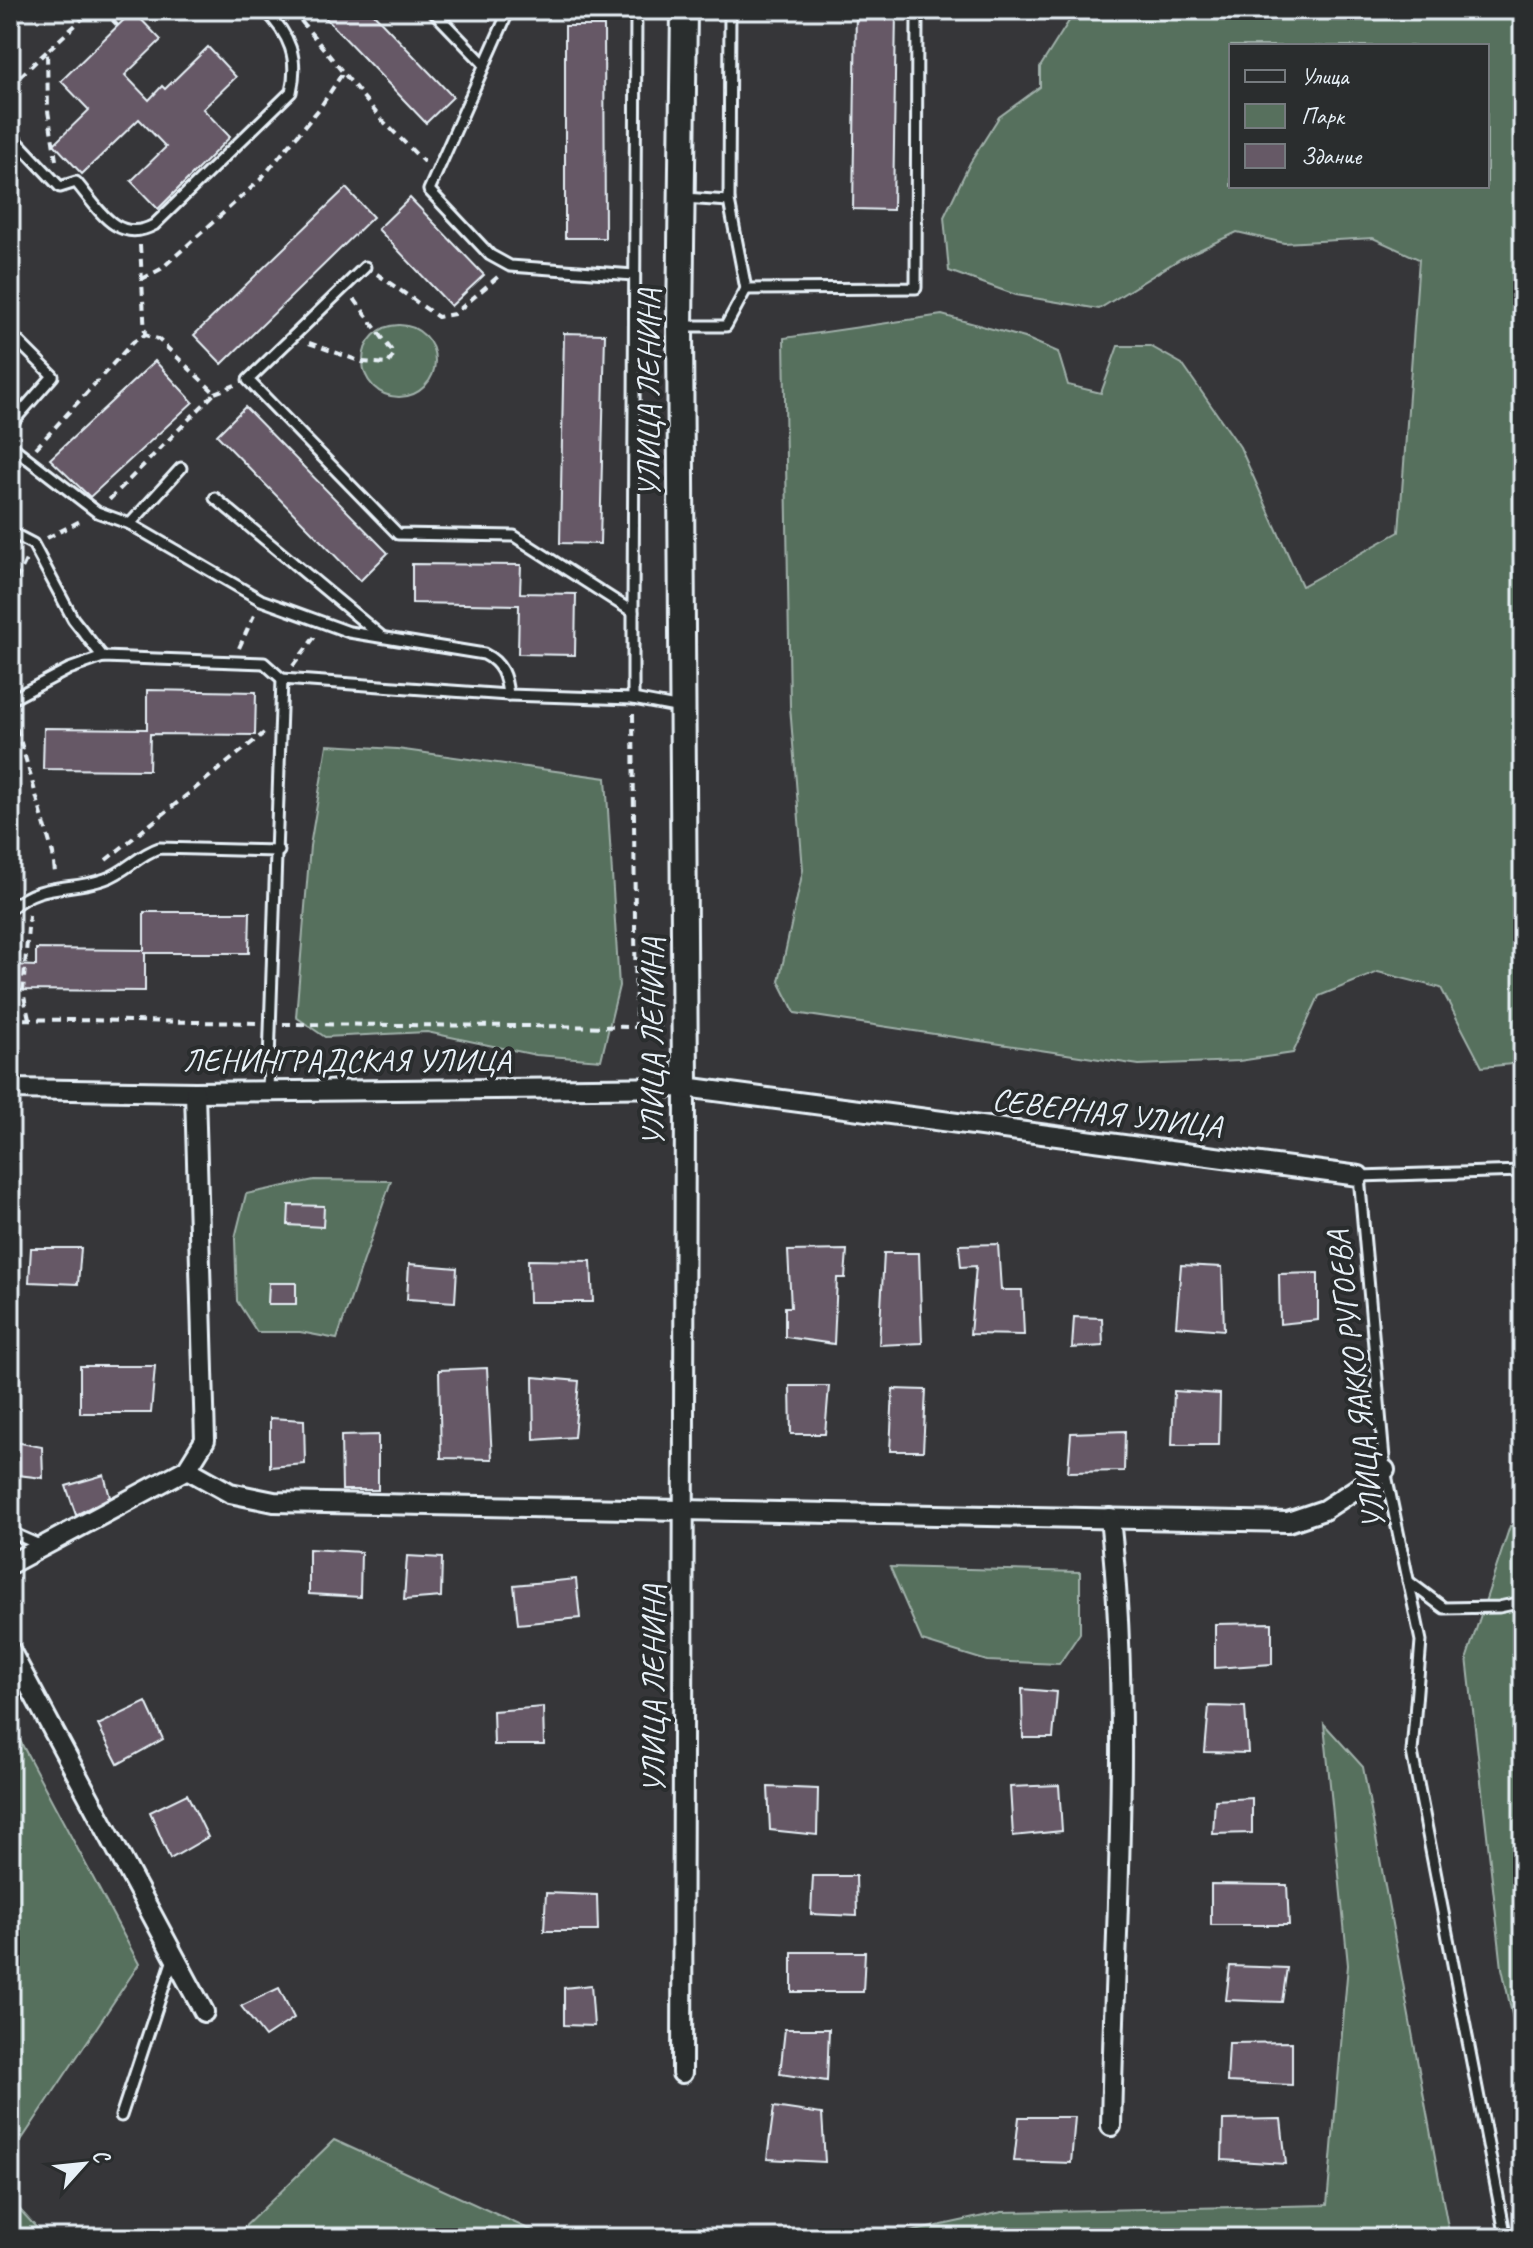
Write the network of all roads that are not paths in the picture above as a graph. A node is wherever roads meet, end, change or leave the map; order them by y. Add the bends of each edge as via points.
1 (18, 10) edge
2 (265, 10) edge
3 (432, 10) edge
4 (509, 10) edge
5 (636, 10) edge
6 (684, 10) edge
7 (730, 10) edge
8 (917, 10) edge
9 (10, 17) edge
10 (484, 64) junction
11 (10, 134) edge
12 (682, 198) junction
13 (729, 201) junction
14 (365, 267) road end
15 (634, 275) junction
16 (746, 289) junction
17 (680, 326) junction
18 (10, 333) edge
19 (10, 425) edge
20 (10, 445) edge
21 (181, 468) dead end
22 (215, 498) dead end
23 (130, 524) junction
24 (10, 532) edge
25 (633, 612) junction
26 (383, 638) junction
27 (103, 657) junction
28 (282, 679) junction
29 (508, 695) junction
30 (633, 699) junction
31 (10, 701) edge
32 (681, 708) junction
33 (279, 851) junction
34 (10, 909) edge
35 (685, 1087) junction
36 (10, 1089) edge
37 (268, 1090) junction
38 (195, 1092) junction
39 (1523, 1171) edge
40 (1359, 1176) junction
41 (187, 1469) junction
42 (1385, 1470) junction
43 (686, 1511) junction
44 (1110, 1518) junction
45 (10, 1526) edge
46 (42, 1546) junction
47 (10, 1564) edge
48 (1408, 1581) junction
49 (1523, 1602) edge
50 (10, 1650) edge
51 (175, 1953) junction
52 (204, 2012) dead end
53 (682, 2073) dead end
54 (121, 2116) dead end
55 (1111, 2126) dead end
56 (1506, 2238) edge

1 - 9 lane
2 - 11 lane via 290,40 296,70 291,92 154,225 139,233 126,232 108,219 76,182 60,187
3 - 10 lane
4 - 10 lane
5 - 15 lane
6 - 12 street, УЛИЦА ЛЕНИНА
7 - 13 lane
8 - 16 lane via 916,288
10 - 15 lane via 429,190 490,255 510,266
12 - 13 lane
12 - 17 street, УЛИЦА ЛЕНИНА
13 - 16 lane
14 - 25 lane via 248,380 398,534 514,536
15 - 25 lane
16 - 17 lane via 726,326
17 - 32 street, УЛИЦА ЛЕНИНА
18 - 19 lane via 53,376
20 - 23 lane via 97,512
21 - 23 lane
22 - 26 lane
23 - 26 lane via 261,600
24 - 27 lane via 33,544 73,619
25 - 30 lane
26 - 29 lane via 484,654 496,660 507,677
27 - 28 lane via 264,663
27 - 31 lane
28 - 29 lane
28 - 33 lane
29 - 30 lane
30 - 32 lane
32 - 35 street, УЛИЦА ЛЕНИНА
33 - 34 lane via 159,848 102,880 31,892
33 - 37 lane
35 - 37 street, ЛЕНИНГРАДСКАЯ УЛИЦА
35 - 40 street, СЕВЕРНАЯ УЛИЦА
35 - 43 street, УЛИЦА ЛЕНИНА
36 - 38 street, ЛЕНИНГРАДСКАЯ УЛИЦА
37 - 38 street, ЛЕНИНГРАДСКАЯ УЛИЦА
38 - 41 street via 205,1440
39 - 40 lane, СЕВЕРНАЯ УЛИЦА
40 - 42 lane, УЛИЦА ЯАККО РУГОЕВА
41 - 43 street via 230,1493 274,1502
41 - 46 street
42 - 44 street via 1324,1510 1288,1522
42 - 48 lane, УЛИЦА ЯАККО РУГОЕВА
43 - 44 street
43 - 53 street, УЛИЦА ЛЕНИНА
44 - 55 street via 1117,1584 1119,1755
45 - 46 lane
46 - 47 street
48 - 49 lane via 1444,1608
48 - 56 lane, УЛИЦА ЯАККО РУГОЕВА via 1421,1641 1412,1752
50 - 51 street
51 - 52 street
51 - 54 lane

